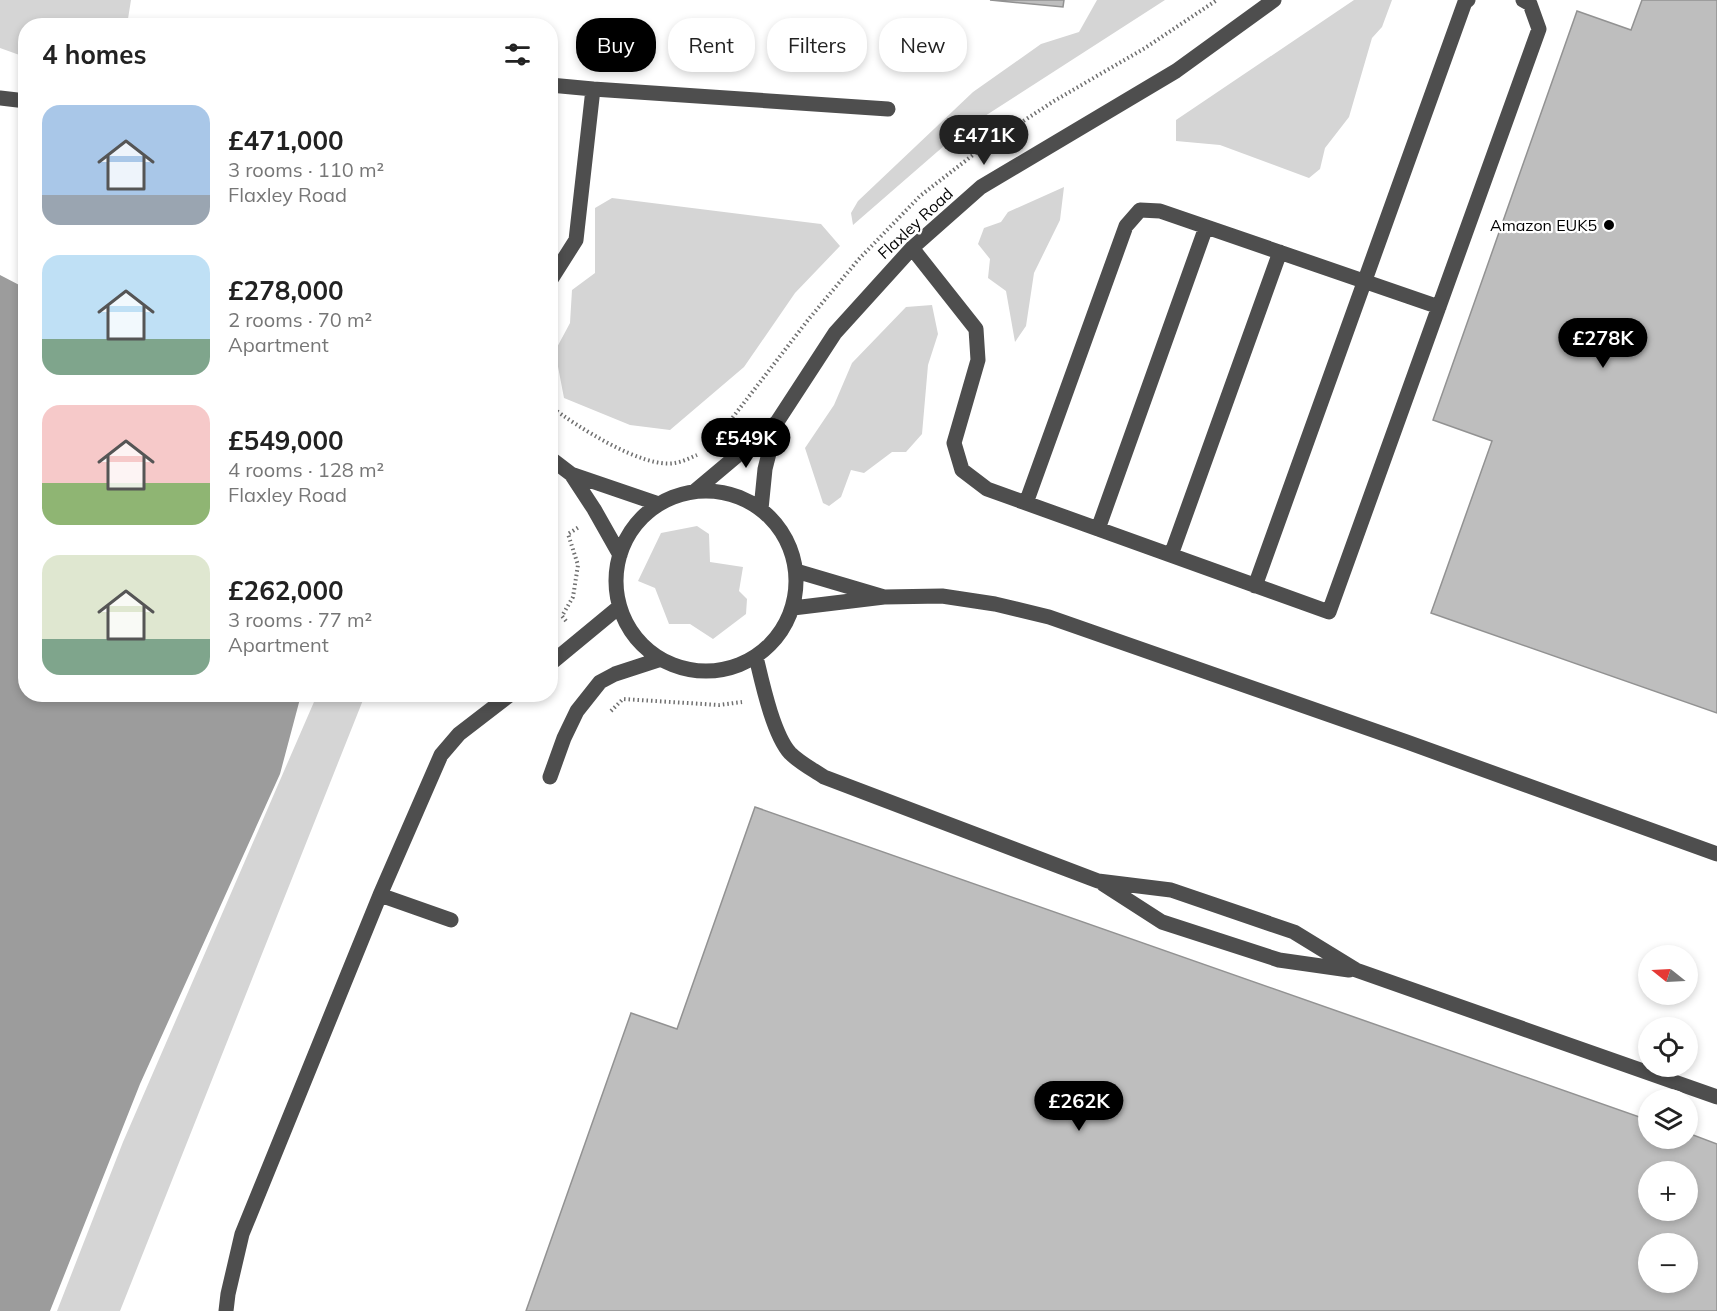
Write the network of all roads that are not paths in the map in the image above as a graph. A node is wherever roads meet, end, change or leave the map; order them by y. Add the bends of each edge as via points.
1 (1274, 0) edge
2 (1468, 0) edge
3 (1523, 0) edge
4 (558, 86) edge
5 (593, 89) junction
6 (0, 98) edge
7 (18, 100) edge
8 (888, 109) dead end
9 (1206, 226) junction
10 (912, 248) junction
11 (1280, 252) junction
12 (558, 268) edge
13 (1365, 282) junction
14 (1439, 307) junction
15 (777, 422) junction
16 (558, 464) edge
17 (572, 474) junction
18 (695, 491) junction
19 (1026, 503) junction
20 (659, 504) junction
21 (761, 509) junction
22 (1098, 529) junction
23 (620, 555) junction
24 (1171, 555) junction
25 (796, 570) junction
26 (1255, 586) junction
27 (884, 597) junction
28 (619, 607) junction
29 (793, 608) junction
30 (558, 657) edge
31 (756, 657) junction
32 (661, 659) junction
33 (501, 702) edge
34 (550, 777) dead end
35 (1717, 854) edge
36 (1098, 881) junction
37 (380, 895) junction
38 (451, 920) dead end
39 (1356, 970) junction
40 (1717, 1097) edge
41 (228, 1294) junction
42 (216, 1311) edge
43 (226, 1311) edge

1 - 10 street, Flaxley Road via 1176,71 981,187
2 - 13 street
3 - 14 street via 1530,4 1539,29
4 - 5 street
5 - 8 street
5 - 12 street via 576,240
6 - 7 street
9 - 11 street
9 - 19 street via 1140,210 1126,226
9 - 22 street
10 - 15 street, Flaxley Road via 835,333
10 - 19 street via 976,329 978,360 954,443 962,470 987,489
11 - 13 street
11 - 24 street
13 - 14 street
13 - 26 street
14 - 26 street via 1329,612
15 - 18 street
15 - 21 street via 765,469
16 - 17 street
17 - 20 street
17 - 23 street
18 - 20 street
18 - 21 street via 718,491
19 - 22 street
20 - 23 street via 628,535
21 - 25 street via 778,526 790,547
22 - 24 street
23 - 28 street via 616,581
24 - 26 street
25 - 27 street
25 - 29 street
27 - 29 street
27 - 35 street via 942,596 1049,617
28 - 30 street
28 - 32 street via 628,628
29 - 31 street via 785,627
31 - 32 street via 709,672 684,669
31 - 36 street via 770,711 788,750 801,763 824,777
32 - 34 street via 600,682 573,720
33 - 37 street via 459,734 441,755
36 - 39 street via 1172,890 1294,932
36 - 39 street via 1162,922 1279,960
37 - 38 street
37 - 41 street via 242,1234
39 - 40 street
41 - 42 street
41 - 43 street

